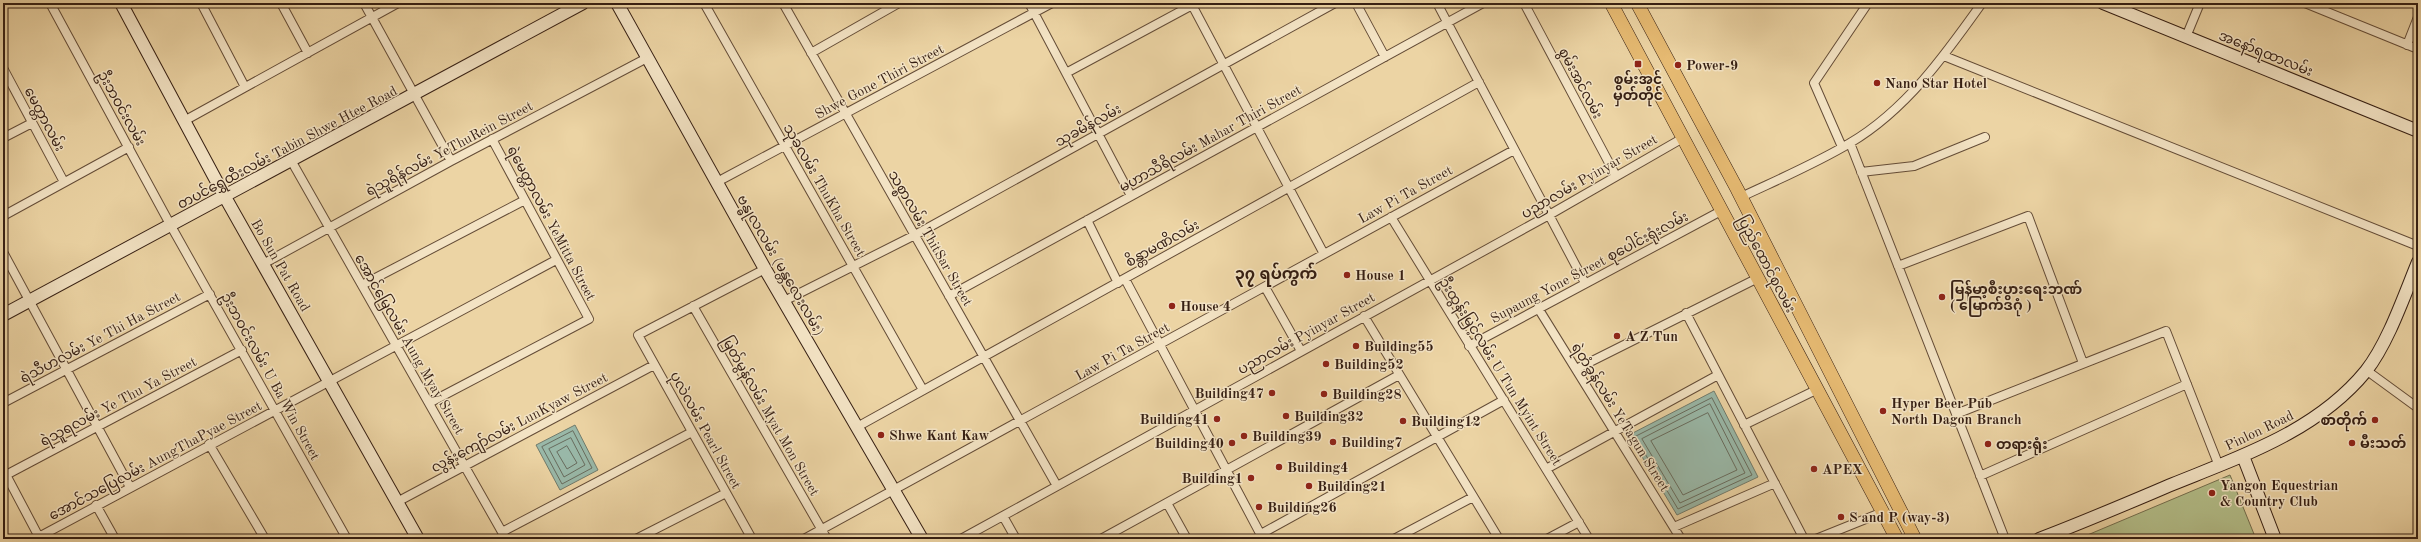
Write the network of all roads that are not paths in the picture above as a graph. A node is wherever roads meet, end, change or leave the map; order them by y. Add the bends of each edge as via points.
1 (50, 3) edge
2 (122, 3) edge
3 (201, 3) edge
4 (281, 3) edge
5 (364, 3) edge
6 (398, 3) edge
7 (584, 3) edge
8 (618, 3) edge
9 (704, 3) edge
10 (783, 3) edge
11 (899, 3) edge
12 (1029, 3) edge
13 (1052, 3) edge
14 (1335, 3) edge
15 (1356, 3) edge
16 (1437, 3) edge
17 (1483, 3) edge
18 (1524, 3) edge
19 (1611, 3) edge
20 (1637, 3) edge
21 (1868, 3) edge
22 (1982, 3) edge
23 (2103, 3) edge
24 (2200, 3) edge
25 (2305, 3) edge
26 (1193, 4) edge
27 (1034, 13) junction
28 (372, 17) junction
29 (2418, 17) edge
30 (1447, 23) junction
31 (2186, 37) junction
32 (2407, 45) junction
33 (2418, 49) edge
34 (811, 52) junction
35 (308, 53) junction
36 (1944, 56) junction
37 (1385, 57) junction
38 (647, 58) junction
39 (1224, 64) junction
40 (3, 68) edge
41 (1066, 73) junction
42 (1479, 82) junction
43 (245, 87) junction
44 (414, 96) junction
45 (1691, 105) junction
46 (846, 113) junction
47 (1671, 116) junction
48 (184, 121) junction
49 (32, 122) junction
50 (1257, 127) junction
51 (2418, 131) edge
52 (1098, 135) junction
53 (1985, 137) dead end
54 (3, 138) edge
55 (1682, 138) junction
56 (492, 139) junction
57 (1846, 145) junction
58 (785, 146) junction
59 (129, 147) junction
60 (1514, 150) junction
61 (451, 161) junction
62 (292, 162) junction
63 (1861, 172) junction
64 (1616, 176) junction
65 (64, 182) junction
66 (717, 182) junction
67 (1289, 188) junction
68 (1131, 196) junction
69 (225, 197) junction
70 (1741, 198) junction
71 (525, 200) junction
72 (1720, 211) junction
73 (1549, 214) junction
74 (3, 216) edge
75 (1391, 217) junction
76 (1087, 220) junction
77 (171, 226) junction
78 (329, 227) junction
79 (914, 235) junction
80 (2418, 246) edge
81 (3, 252) edge
82 (1324, 254) junction
83 (556, 260) junction
84 (2418, 262) edge
85 (264, 264) junction
86 (853, 266) junction
87 (1898, 266) junction
88 (765, 269) junction
89 (1756, 279) junction
90 (1430, 280) junction
91 (1121, 281) junction
92 (1585, 283) junction
93 (362, 285) junction
94 (1265, 286) junction
95 (210, 294) junction
96 (949, 296) junction
97 (29, 301) junction
98 (784, 301) junction
99 (693, 306) junction
100 (1538, 308) junction
101 (1686, 313) junction
102 (3, 315) edge
103 (1364, 316) junction
104 (1158, 345) junction
105 (396, 346) junction
106 (1469, 346) junction
107 (242, 350) junction
108 (1301, 351) junction
109 (984, 357) junction
110 (2083, 363) junction
111 (654, 365) junction
112 (1576, 369) junction
113 (66, 370) junction
114 (2366, 370) junction
115 (1399, 375) junction
116 (1718, 375) junction
117 (330, 382) junction
118 (2187, 384) junction
119 (923, 390) junction
120 (1816, 390) junction
121 (1504, 400) junction
122 (3, 403) edge
123 (429, 403) junction
124 (2418, 408) edge
125 (276, 410) junction
126 (1194, 410) junction
127 (1956, 414) junction
128 (1020, 421) junction
129 (1744, 425) junction
130 (97, 426) junction
131 (857, 427) junction
132 (1615, 431) junction
133 (692, 432) junction
134 (1437, 437) junction
135 (210, 444) junction
136 (2242, 456) junction
137 (464, 465) junction
138 (2219, 466) junction
139 (1546, 469) junction
140 (1226, 470) junction
141 (4, 472) edge
142 (1980, 476) junction
143 (1775, 483) junction
144 (1057, 486) junction
145 (130, 487) junction
146 (894, 491) junction
147 (726, 493) junction
148 (1473, 496) junction
149 (397, 502) junction
150 (1167, 503) junction
151 (96, 505) junction
152 (1882, 512) junction
153 (1003, 516) junction
154 (1579, 522) junction
155 (1674, 527) junction
156 (822, 530) junction
157 (504, 535) edge
158 (1262, 537) edge
159 (38, 538) edge
160 (115, 539) edge
161 (265, 539) edge
162 (347, 539) edge
163 (418, 539) edge
164 (636, 539) edge
165 (752, 539) edge
166 (804, 539) edge
167 (827, 539) edge
168 (922, 539) edge
169 (962, 539) edge
170 (1016, 539) edge
171 (1101, 539) edge
172 (1187, 539) edge
173 (1394, 539) edge
174 (1499, 539) edge
175 (1547, 539) edge
176 (1589, 539) edge
177 (1681, 539) edge
178 (1804, 539) edge
179 (1816, 539) edge
180 (1897, 539) edge
181 (1915, 539) edge
182 (2005, 539) edge
183 (2038, 539) edge
184 (2275, 539) edge

1 - 59 street, ဦးဘဝင်းလမ်း
2 - 48 street, Bo Sun Pat Road
3 - 43 street
4 - 35 street
5 - 28 street
6 - 28 street
7 - 44 street, တပင်ရွှေထီးလမ်း Tabin Shwe Htee Road
8 - 38 street, ဗန္ဓုလလမ်း (မန္တလေးလမ်း)
9 - 58 street, သုခလမ်း ThuKha Street
10 - 34 street, သစ္စာလမ်း ThitSar Street
11 - 34 street
12 - 27 street
13 - 27 street, Shwe Gone Thiri Street
14 - 39 street, သုခမိန်လမ်း
15 - 37 street
16 - 30 street
17 - 30 street, မဟာသီရိလမ်း Mahar Thiri Street
18 - 64 street, စွမ်းအင်လမ်း
19 - 47 main road, ပြည်ထောင်စုလမ်း
20 - 45 main road, ပြည်ထောင်စုလမ်း
21 - 57 street via 1814,83
22 - 36 street
23 - 31 street, အနော်ရထာလမ်း
24 - 31 street
25 - 32 street
26 - 39 street
26 - 41 street
27 - 41 street
27 - 46 street, Shwe Gone Thiri Street
28 - 35 street
28 - 44 street
29 - 32 street
30 - 37 street, မဟာသီရိလမ်း Mahar Thiri Street
30 - 42 street
31 - 51 street, အနော်ရထာလမ်း
32 - 33 street
34 - 46 street, သစ္စာလမ်း ThitSar Street
35 - 43 street
36 - 57 street via 1918,87 1889,114
36 - 80 street
37 - 50 street, မဟာသီရိလမ်း Mahar Thiri Street
38 - 56 street, ရဲသူရိန်လမ်း YeThuRein Street
38 - 66 street, ဗန္ဓုလလမ်း (မန္တလေးလမ်း)
39 - 50 street
39 - 52 street, သုခမိန်လမ်း
40 - 49 street, မေတ္တာလမ်း
41 - 52 street
42 - 60 street
42 - 67 street, စိန္တာမဏိလမ်း
43 - 48 street
44 - 61 street
44 - 62 street, တပင်ရွှေထီးလမ်း Tabin Shwe Htee Road
45 - 47 main road
45 - 70 main road, ပြည်ထောင်စုလမ်း
46 - 58 street, Shwe Gone Thiri Street
46 - 79 street, သစ္စာလမ်း ThitSar Street
47 - 55 main road, ပြည်ထောင်စုလမ်း
48 - 69 street, Bo Sun Pat Road
49 - 54 street
49 - 65 street, မေတ္တာလမ်း
50 - 67 street
50 - 68 street, မဟာသီရိလမ်း Mahar Thiri Street
52 - 68 street
52 - 79 street, သုခမိန်လမ်း
53 - 63 street via 1914,166
55 - 64 street, ပညာလမ်း Pyinyar Street
55 - 72 main road, ပြည်ထောင်စုလမ်း
56 - 61 street, ရဲသူရိန်လမ်း YeThuRein Street
56 - 71 street, ရဲမေတ္တာလမ်း YeMitta Street
57 - 63 street
57 - 70 street
58 - 66 street, Shwe Gone Thiri Street
58 - 86 street, သုခလမ်း ThuKha Street
59 - 65 street
59 - 77 street, ဦးဘဝင်းလမ်း
60 - 73 street
60 - 75 street, Law Pi Ta Street
61 - 78 street, ရဲသူရိန်လမ်း YeThuRein Street
62 - 69 street, တပင်ရွှေထီးလမ်း Tabin Shwe Htee Road
62 - 78 street, အောင်မြေလမ်း Aung Myay Street
63 - 87 street
64 - 73 street, ပညာလမ်း Pyinyar Street
65 - 74 street
66 - 88 street, ဗန္ဓုလလမ်း (မန္တလေးလမ်း)
67 - 82 street
67 - 91 street, စိန္တာမဏိလမ်း
68 - 76 street, မဟာသီရိလမ်း Mahar Thiri Street
69 - 77 street, တပင်ရွှေထီးလမ်း Tabin Shwe Htee Road
69 - 85 street, Bo Sun Pat Road
70 - 181 main road, ပြည်ထောင်စုလမ်း
71 - 83 street, ရဲမေတ္တာလမ်း YeMitta Street
71 - 93 street
72 - 89 main road, ပြည်ထောင်စုလမ်း
72 - 92 street, Supaung Yone Street စုပေါင်းရုံးလမ်း
73 - 90 street, ပညာလမ်း Pyinyar Street
73 - 92 street
75 - 82 street, Law Pi Ta Street
75 - 90 street, ဦးထွန်းမြင့်လမ်း U Tun Myint Street
76 - 91 street
76 - 96 street, မဟာသီရိလမ်း Mahar Thiri Street
77 - 95 street, ဦးဘဝင်းလမ်း U Ba Win Street
77 - 97 street, တပင်ရွှေထီးလမ်း Tabin Shwe Htee Road
78 - 85 street, ရဲသူရိန်လမ်း YeThuRein Street
78 - 93 street, အောင်မြေလမ်း Aung Myay Street
79 - 86 street, သုခမိန်လမ်း
79 - 96 street, သစ္စာလမ်း ThitSar Street
81 - 97 street
82 - 94 street, Law Pi Ta Street
83 - 105 street, အောင်သပြေလမ်း AungThaPyae Street
83 - 123 street, ရဲမေတ္တာလမ်း YeMitta Street via 589,319
84 - 114 street, Pinlon Road via 2390,330
85 - 117 street, Bo Sun Pat Road
86 - 98 street, သုခမိန်လမ်း
86 - 119 street, သုခလမ်း ThuKha Street
87 - 110 street via 2028,216
87 - 127 street
88 - 98 street, ဗန္ဓုလလမ်း (မန္တလေးလမ်း)
88 - 99 street
89 - 101 street
89 - 120 main road, ပြည်ထောင်စုလမ်း
90 - 103 street, ပညာလမ်း Pyinyar Street
90 - 106 street, ဦးထွန်းမြင့်လမ်း U Tun Myint Street
91 - 104 street
91 - 109 street, စိန္တာမဏိလမ်း
92 - 100 street, Supaung Yone Street စုပေါင်းရုံးလမ်း
93 - 105 street, အောင်မြေလမ်း Aung Myay Street
94 - 104 street, Law Pi Ta Street
94 - 108 street
95 - 107 street, ဦးဘဝင်းလမ်း U Ba Win Street
95 - 113 street, ရဲသီဟလမ်း Ye Thi Ha Street
96 - 109 street, သစ္စာလမ်း ThitSar Street
97 - 102 street, တပင်ရွှေထီးလမ်း Tabin Shwe Htee Road
97 - 113 street
98 - 131 street, ဗန္ဓုလလမ်း (မန္တလေးလမ်း)
99 - 111 street, ပုလဲလမ်း Pearl Street via 638,334
99 - 156 street, မြတ်မွန်လမ်း Myat Mon Street
100 - 106 street, Supaung Yone Street စုပေါင်းရုံးလမ်း
100 - 112 street, ရဲတံခွန်လမ်း YeTagun Street
101 - 112 street
101 - 116 street
103 - 108 street, ပညာလမ်း Pyinyar Street
103 - 115 street
104 - 126 street
104 - 128 street, Law Pi Ta Street
105 - 117 street, အောင်သပြေလမ်း AungThaPyae Street
105 - 123 street, အောင်မြေလမ်း Aung Myay Street
106 - 121 street, ဦးထွန်းမြင့်လမ်း U Tun Myint Street
107 - 125 street, ဦးဘဝင်းလမ်း U Ba Win Street
107 - 130 street, ရဲသူရလမ်း Ye Thu Ya Street
108 - 126 street, ပညာလမ်း Pyinyar Street
109 - 119 street, စိန္တာမဏိလမ်း
109 - 128 street, သစ္စာလမ်း ThitSar Street
110 - 118 street via 2166,331
110 - 127 street
111 - 133 street, ပုလဲလမ်း Pearl Street
111 - 137 street, လွန်းကျော်လမ်း LunKyaw Street
112 - 132 street, ရဲတံခွန်လမ်း YeTagun Street
113 - 122 street, ရဲသီဟလမ်း Ye Thi Ha Street
113 - 130 street
114 - 124 street
114 - 136 street, Pinlon Road via 2331,405 2308,423
115 - 134 street
115 - 140 street
116 - 129 street
116 - 132 street
117 - 125 street, အောင်သပြေလမ်း AungThaPyae Street
117 - 149 street, Bo Sun Pat Road
118 - 138 street
118 - 142 street
119 - 131 street, စိန္တာမဏိလမ်း
120 - 129 street
120 - 152 main road, ပြည်ထောင်စုလမ်း
121 - 134 street
121 - 139 street, ဦးထွန်းမြင့်လမ်း U Tun Myint Street
123 - 137 street, အောင်မြေလမ်း Aung Myay Street
125 - 135 street, အောင်သပြေလမ်း AungThaPyae Street
125 - 162 street, ဦးဘဝင်းလမ်း U Ba Win Street
126 - 140 street
126 - 144 street, ပညာလမ်း Pyinyar Street
127 - 142 street
128 - 144 street, သစ္စာလမ်း ThitSar Street
128 - 146 street, Law Pi Ta Street
129 - 143 street
130 - 141 street, ရဲသူရလမ်း Ye Thu Ya Street
130 - 145 street
131 - 146 street, ဗန္ဓုလလမ်း (မန္တလေးလမ်း)
132 - 139 street
132 - 155 street, ရဲတံခွန်လမ်း YeTagun Street
133 - 147 street, ပုလဲလမ်း Pearl Street
133 - 157 street
134 - 148 street
134 - 158 street
135 - 145 street, အောင်သပြေလမ်း AungThaPyae Street
135 - 161 street
136 - 138 street, Pinlon Road
136 - 184 street
137 - 149 street, လွန်းကျော်လမ်း LunKyaw Street
137 - 157 street, အောင်မြေလမ်း Aung Myay Street
138 - 183 street, Pinlon Road
139 - 154 street, ဦးထွန်းမြင့်လမ်း U Tun Myint Street
140 - 150 street
140 - 158 street
141 - 159 street
142 - 182 street
143 - 155 street
143 - 178 street
144 - 153 street, ပညာလမ်း Pyinyar Street
145 - 151 street, အောင်သပြေလမ်း AungThaPyae Street
146 - 156 street, Law Pi Ta Street
146 - 168 street, ဗန္ဓုလလမ်း (မန္တလေးလမ်း)
147 - 164 street
147 - 165 street, ပုလဲလမ်း Pearl Street
148 - 173 street
148 - 174 street
149 - 163 street, Bo Sun Pat Road
150 - 171 street
150 - 172 street
151 - 159 street, အောင်သပြေလမ်း AungThaPyae Street
151 - 160 street
152 - 179 street
152 - 180 main road, ပြည်ထောင်စုလမ်း
153 - 169 street, ပညာလမ်း Pyinyar Street
153 - 170 street
154 - 175 street
154 - 176 street, ဦးထွန်းမြင့်လမ်း U Tun Myint Street
155 - 177 street, ရဲတံခွန်လမ်း YeTagun Street
156 - 166 street, Law Pi Ta Street
156 - 167 street, မြတ်မွန်လမ်း Myat Mon Street

